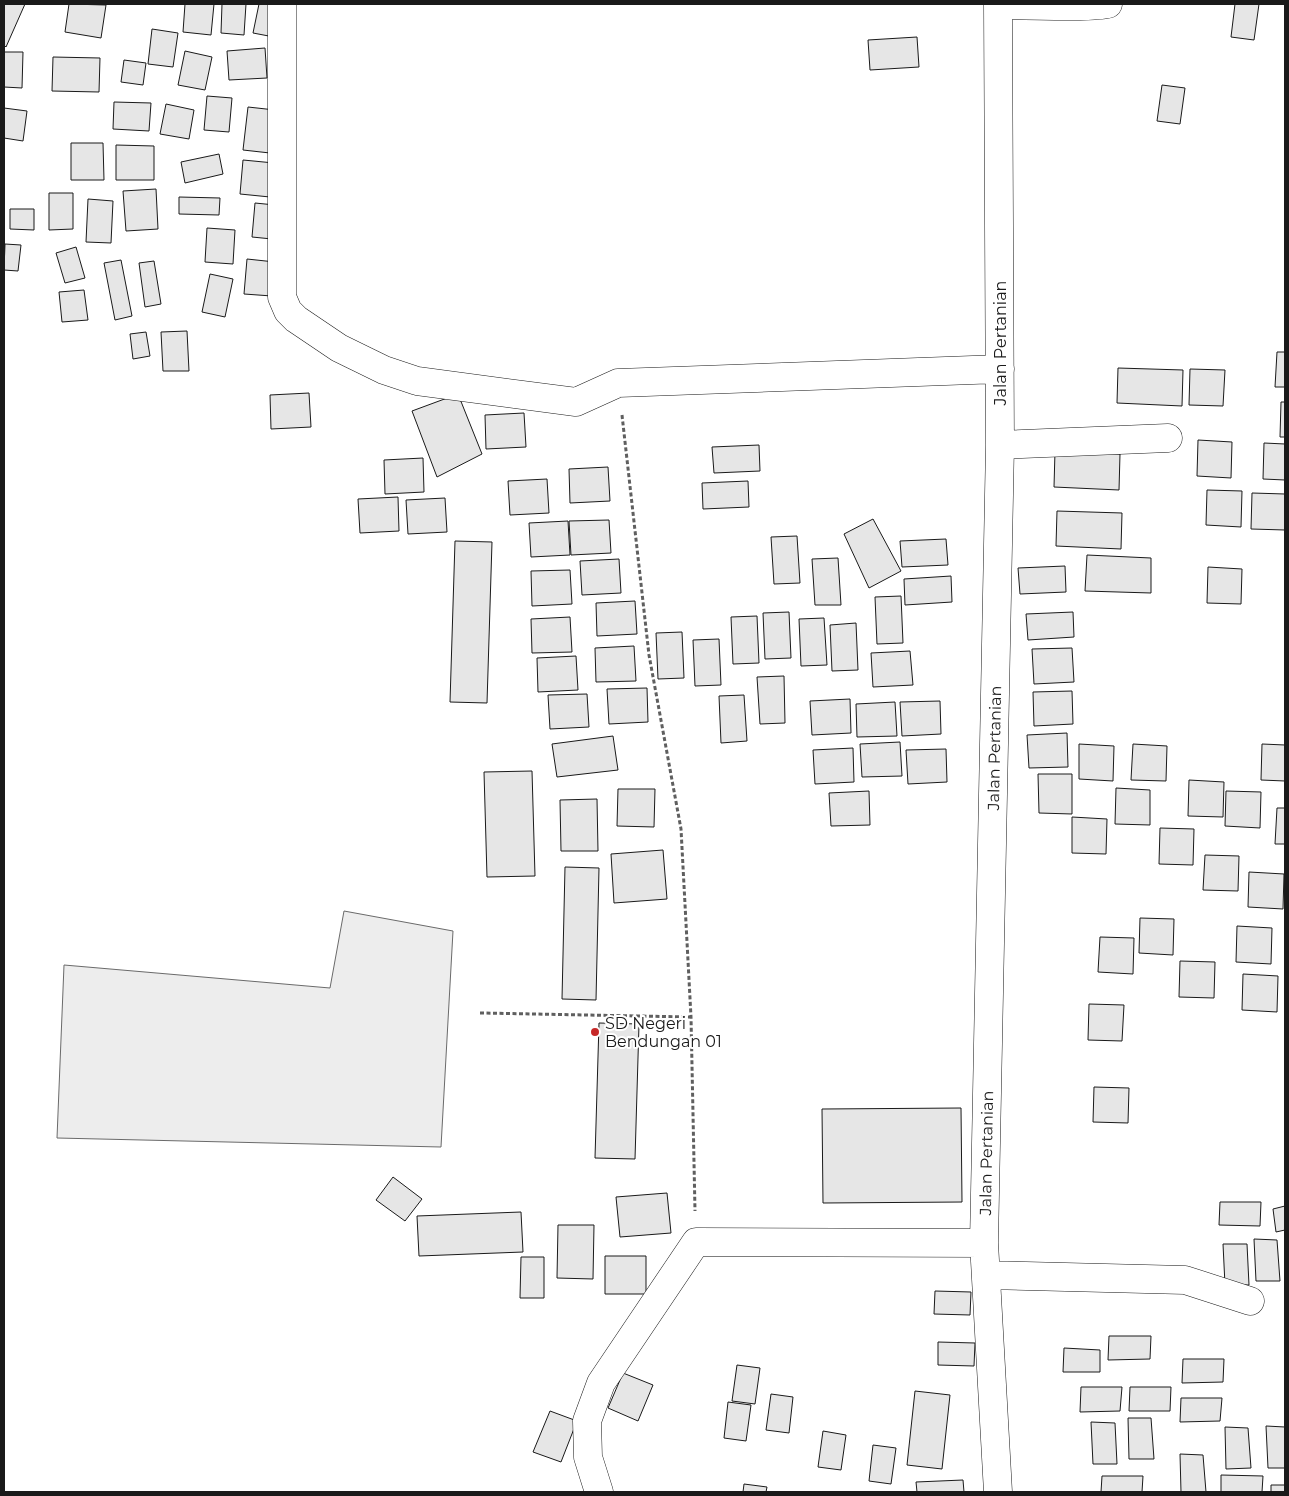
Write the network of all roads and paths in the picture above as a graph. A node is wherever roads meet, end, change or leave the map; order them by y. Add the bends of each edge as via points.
1 (282, 4) edge
2 (998, 4) edge
3 (1056, 4) edge
4 (1108, 4) edge
5 (1000, 369) junction
6 (618, 383) junction
7 (1168, 438) dead end
8 (1000, 445) junction
9 (480, 1013) dead end
10 (692, 1017) junction
11 (696, 1242) junction
12 (984, 1243) junction
13 (986, 1275) junction
14 (1250, 1301) dead end
15 (599, 1492) edge
16 (998, 1492) edge

1 - 6 street via 282,297 288,311 296,320 339,348 384,370 417,381 576,402
2 - 3 street
2 - 5 street, Jalan Pertanian
3 - 4 street via 1099,7
5 - 6 street
5 - 8 street, Jalan Pertanian
6 - 10 path via 649,655 681,829
7 - 8 street
8 - 12 street, Jalan Pertanian
9 - 10 path
10 - 11 path
11 - 12 street
11 - 15 street via 601,1383 587,1421 588,1457
12 - 13 street, Jalan Pertanian
13 - 14 street via 1185,1280
13 - 16 street, Jalan Pertanian

